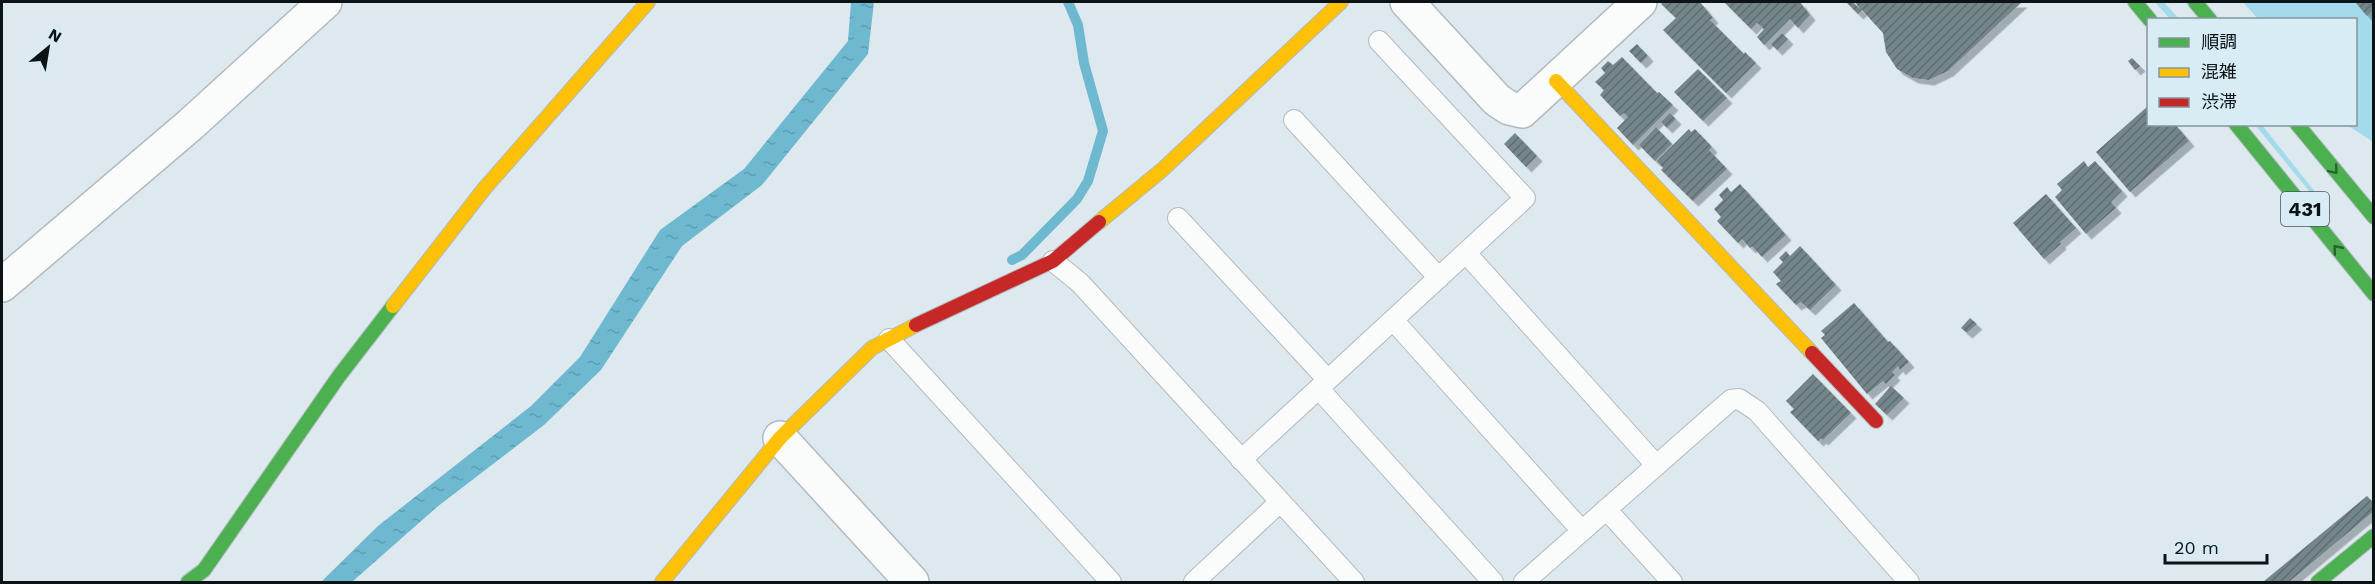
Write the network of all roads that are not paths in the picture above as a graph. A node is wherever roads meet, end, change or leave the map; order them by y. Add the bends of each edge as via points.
1 (325, 2) edge
2 (648, 2) edge
3 (1341, 2) edge
4 (1407, 2) edge
5 (1640, 2) edge
6 (2135, 2) edge
7 (2195, 2) edge
8 (2148, 18) edge
9 (2208, 18) edge
10 (1379, 41) dead end
11 (1556, 81) junction
12 (1294, 120) dead end
13 (2237, 126) edge
14 (2299, 126) edge
15 (2373, 217) edge
16 (1178, 218) dead end
17 (1466, 253) junction
18 (1053, 261) junction
19 (1439, 278) junction
20 (2, 285) edge
21 (2373, 294) edge
22 (1393, 320) junction
23 (890, 339) junction
24 (1323, 384) junction
25 (1875, 421) dead end
26 (780, 438) junction
27 (1241, 459) junction
28 (1656, 465) junction
29 (1280, 502) junction
30 (1606, 509) junction
31 (1582, 531) junction
32 (2373, 536) edge
33 (1200, 581) edge
34 (188, 582) edge
35 (662, 582) edge
36 (912, 582) edge
37 (1111, 582) edge
38 (1354, 582) edge
39 (1493, 582) edge
40 (1524, 582) edge
41 (1671, 582) edge
42 (1909, 582) edge
43 (2318, 582) edge

1 - 20 street via 190,125
2 - 34 main road via 484,189 339,376 204,570
3 - 18 main road via 1162,170
4 - 11 street via 1503,105 1522,111
5 - 11 street
6 - 8 main road
7 - 9 main road
10 - 17 lane via 1525,198
11 - 25 main road
12 - 19 lane
21 -> 13 main road, 431
14 -> 15 main road, 431
16 - 24 lane
17 - 19 lane
17 - 28 lane
18 - 23 main road via 935,314
18 - 27 lane via 1080,283
19 - 22 lane
22 - 24 lane
22 - 31 lane
23 - 26 main road via 872,348
23 - 37 lane
24 - 27 lane
24 - 39 lane
26 - 35 main road
26 - 36 street
27 - 29 lane
28 - 30 lane
28 - 42 lane via 1731,400 1739,399 1757,411
29 - 33 lane
29 - 38 lane
30 - 31 lane
30 - 41 lane
31 - 40 lane
32 - 43 main road

